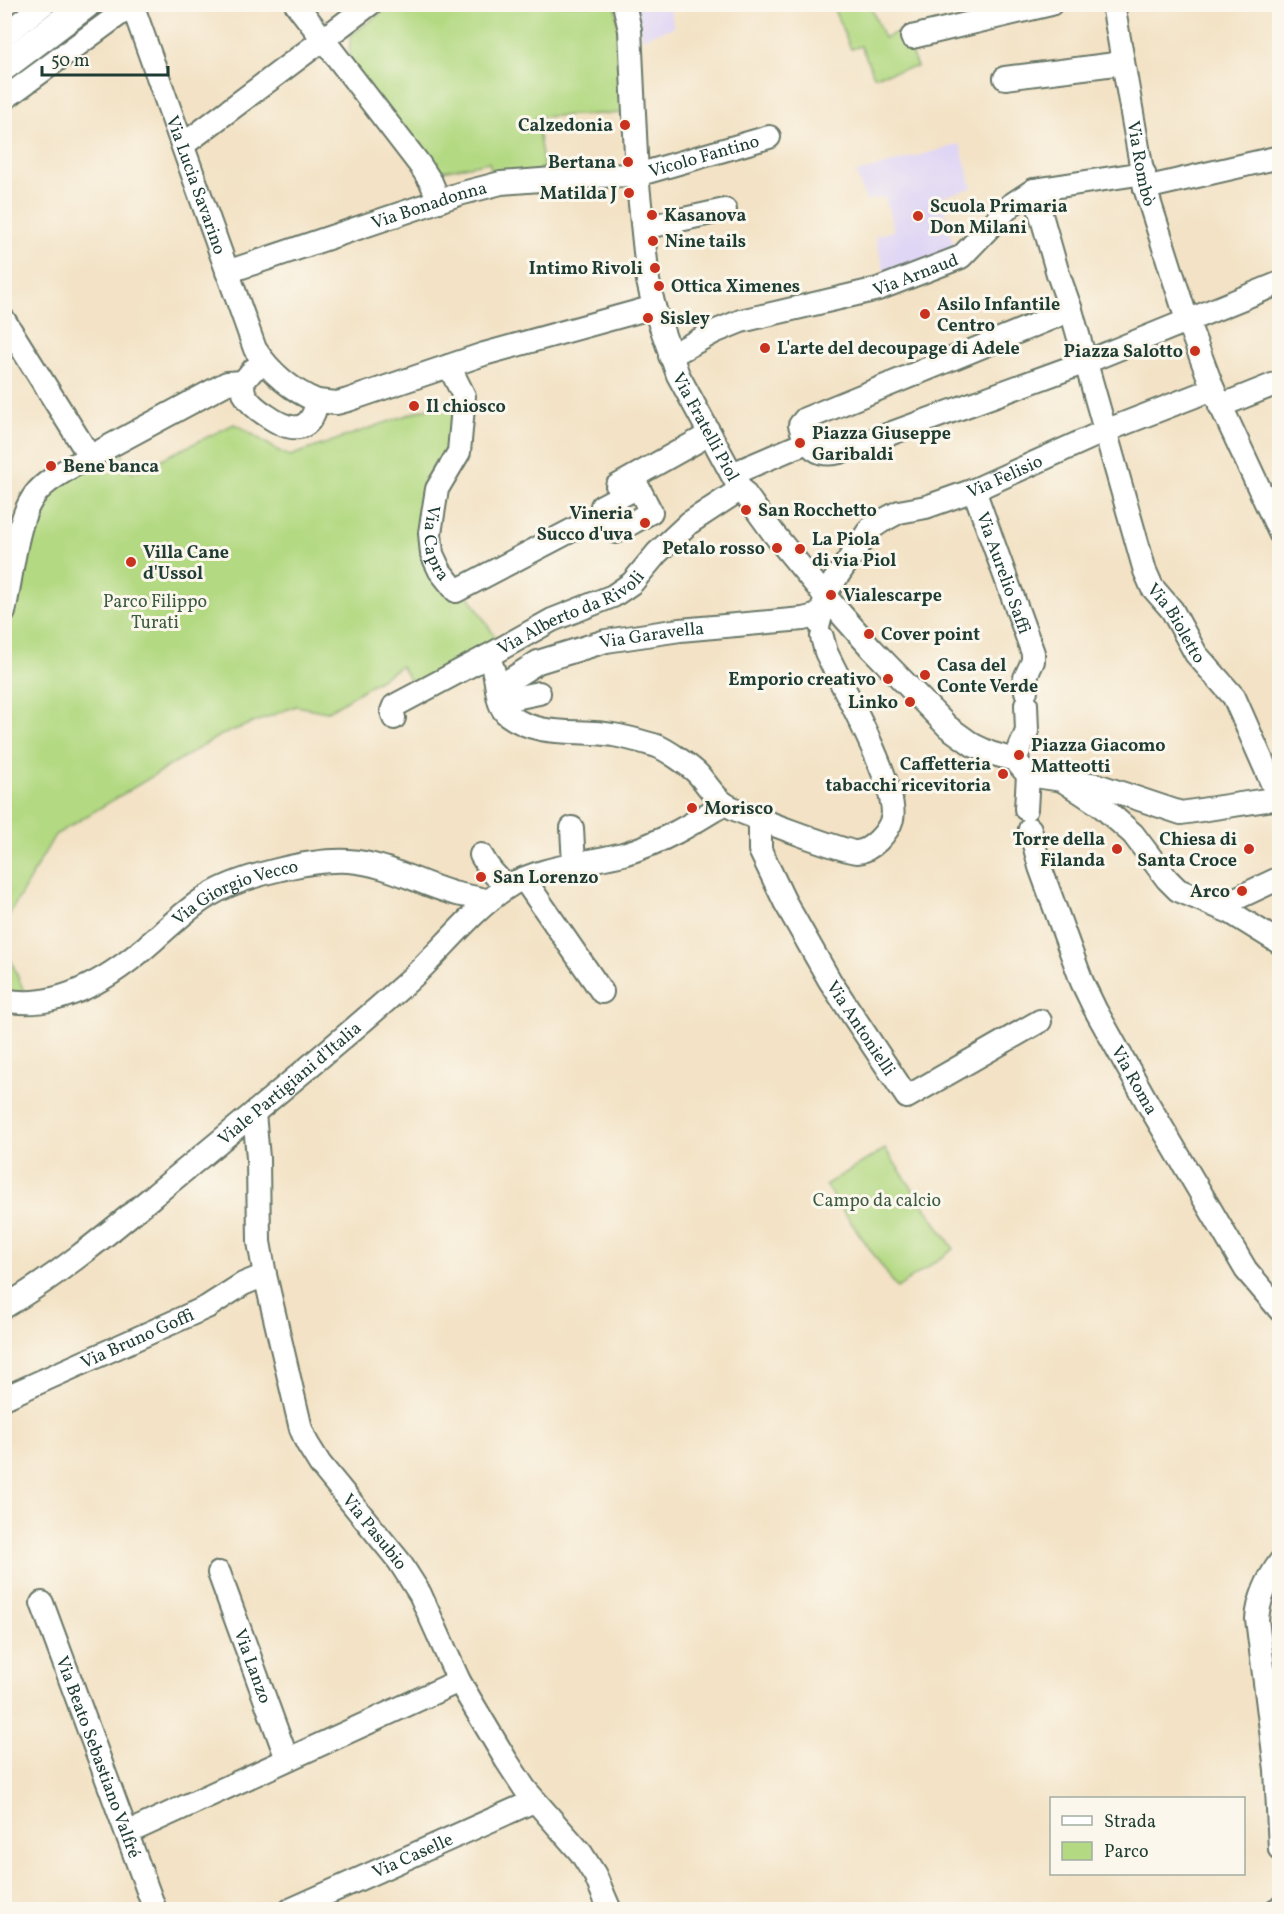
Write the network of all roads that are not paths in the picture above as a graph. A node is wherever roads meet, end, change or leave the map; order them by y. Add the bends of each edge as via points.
1 (44, 4) edge
2 (86, 4) edge
3 (296, 4) edge
4 (370, 4) edge
5 (624, 4) edge
6 (1051, 4) edge
7 (1113, 4) edge
8 (132, 5) edge
9 (4, 35) edge
10 (912, 37) dead end
11 (323, 38) junction
12 (1123, 63) junction
13 (4, 66) edge
14 (1005, 78) dead end
15 (4, 99) edge
16 (769, 137) dead end
17 (183, 145) junction
18 (1280, 157) edge
19 (638, 175) junction
20 (1144, 181) junction
21 (1034, 190) junction
22 (439, 201) junction
23 (725, 210) dead end
24 (643, 228) junction
25 (227, 272) junction
26 (1280, 283) edge
27 (654, 307) junction
28 (1071, 310) junction
29 (4, 320) edge
30 (1187, 320) junction
31 (670, 356) junction
32 (1086, 362) junction
33 (266, 363) junction
34 (449, 366) junction
35 (243, 381) junction
36 (1280, 382) edge
37 (1217, 397) junction
38 (317, 400) junction
39 (1105, 431) junction
40 (710, 434) junction
41 (807, 442) junction
42 (90, 457) junction
43 (736, 482) junction
44 (613, 488) dead end
45 (974, 490) junction
46 (1270, 492) edge
47 (606, 513) dead end
48 (1280, 533) edge
49 (8, 574) edge
50 (4, 612) edge
51 (821, 618) junction
52 (488, 656) junction
53 (539, 693) dead end
54 (498, 695) junction
55 (394, 718) dead end
56 (1021, 767) junction
57 (1062, 780) junction
58 (1279, 799) edge
59 (724, 804) junction
60 (760, 818) junction
61 (572, 828) dead end
62 (481, 855) dead end
63 (574, 865) junction
64 (1280, 878) edge
65 (516, 883) junction
66 (1248, 892) junction
67 (1280, 900) edge
68 (488, 902) junction
69 (1224, 909) junction
70 (1280, 943) edge
71 (602, 992) dead end
72 (4, 1000) edge
73 (1040, 1021) dead end
74 (254, 1113) junction
75 (265, 1275) junction
76 (4, 1307) edge
77 (1280, 1310) edge
78 (4, 1398) edge
79 (1280, 1562) edge
80 (219, 1573) dead end
81 (42, 1603) dead end
82 (459, 1681) junction
83 (287, 1759) junction
84 (1278, 1770) edge
85 (534, 1801) junction
86 (127, 1833) junction
87 (1280, 1849) edge
88 (155, 1910) edge
89 (290, 1910) edge
90 (610, 1910) edge

1 - 9 street
2 - 13 main road
3 - 11 street
4 - 11 street
5 - 19 street, Via Fratelli Piol via 630,30
6 - 10 street
7 - 12 street, Via Rombò
8 - 15 street
8 - 17 street, Via Lucia Savarino
11 - 17 street
11 - 22 street via 420,165
12 - 14 street
12 - 20 street, Via Rombò
16 - 19 street, Vicolo Fantino
17 - 25 street, Via Lucia Savarino
18 - 20 street, Via Arnaud
19 - 22 street, Via Bonadonna via 501,183
19 - 24 street, Via Fratelli Piol
20 - 21 street, Via Arnaud
20 - 30 street, Via Rombò
21 - 28 street, Via Bioletto
21 - 31 street, Via Arnaud via 1011,205 960,257 878,289 741,321
22 - 25 street, Via Bonadonna
23 - 24 street
24 - 27 street, Via Fratelli Piol
25 - 33 street, Via Lucia Savarino via 248,335
26 - 30 street
27 - 31 street, Via Fratelli Piol
27 - 34 street
28 - 32 street, Via Bioletto
28 - 41 street via 802,421 801,431
29 - 42 street
30 - 32 street
30 - 37 street
31 - 40 street, Via Fratelli Piol
32 - 39 street, Via Bioletto
32 - 41 street via 840,452 825,455
33 - 35 street
33 - 38 street, Via Lucia Savarino via 290,386
34 - 38 street via 337,403
34 - 47 street, Via Capra via 464,396 459,452 437,489 430,533 432,554 456,591
35 - 38 street via 251,403 289,428 298,428 311,420
35 - 42 street via 227,383
36 - 37 street, Via Felisio
37 - 39 street, Via Felisio
37 - 46 street
39 - 45 street, Via Felisio
39 - 58 street, Via Bioletto via 1152,587 1172,610 1196,654 1234,697
40 - 43 street, Via Fratelli Piol
40 - 44 street
41 - 43 street
42 - 49 street via 53,478 32,499
43 - 51 street, Via Fratelli Piol via 774,534
43 - 52 street, Via Alberto da Rivoli via 657,553 632,583 613,596 552,620
45 - 51 street, Via Felisio via 899,513 870,529 827,591
45 - 56 street, Via Aurelio Saffi via 1033,653 1025,678 1027,731
46 - 48 street
49 - 50 street
51 - 54 street, Via Garavella via 680,630 606,641 538,662
51 - 56 street, Via Fratelli Piol via 872,649 948,727 973,745
51 - 60 street via 839,680 871,743 890,794 893,817 888,829 860,852 839,849
52 - 54 street
52 - 55 street, Via Alberto da Rivoli via 394,706
53 - 54 street
54 - 59 street via 505,713 534,728 610,734 659,747 696,771
56 - 57 street
56 - 77 street, Via Roma via 1040,867 1082,982 1146,1102 1246,1270
57 - 58 street via 1097,785 1181,813
57 - 69 street via 1100,805 1133,834 1178,890
59 - 60 street
59 - 63 street, Viale Partigiani d'Italia via 652,845
60 - 73 street, Via Antonielli via 760,850 785,902 830,981 907,1097
61 - 63 street
62 - 65 street via 497,879
63 - 65 street, Viale Partigiani d'Italia
64 - 66 street
65 - 68 street, Viale Partigiani d'Italia
65 - 71 street
66 - 67 street
66 - 69 street
68 - 72 street, Via Giorgio Vecco via 370,863 316,862 285,868 210,894 91,985 34,1004
68 - 74 street, Viale Partigiani d'Italia via 413,977
69 - 70 street
74 - 75 street, Via Pasubio
74 - 76 street, Viale Partigiani d'Italia via 95,1242
75 - 78 street, Via Bruno Goffi via 207,1307
75 - 82 street, Via Pasubio via 307,1443 399,1561 420,1594
79 - 84 street via 1263,1590 1257,1619
80 - 83 street, Via Lanzo
81 - 86 street, Via Beato Sebastiano Valfré
82 - 83 street
82 - 85 street, Via Pasubio
83 - 86 street
84 - 87 street
85 - 89 street, Via Caselle
85 - 90 street, Via Pasubio via 581,1853
86 - 88 street, Via Beato Sebastiano Valfré

